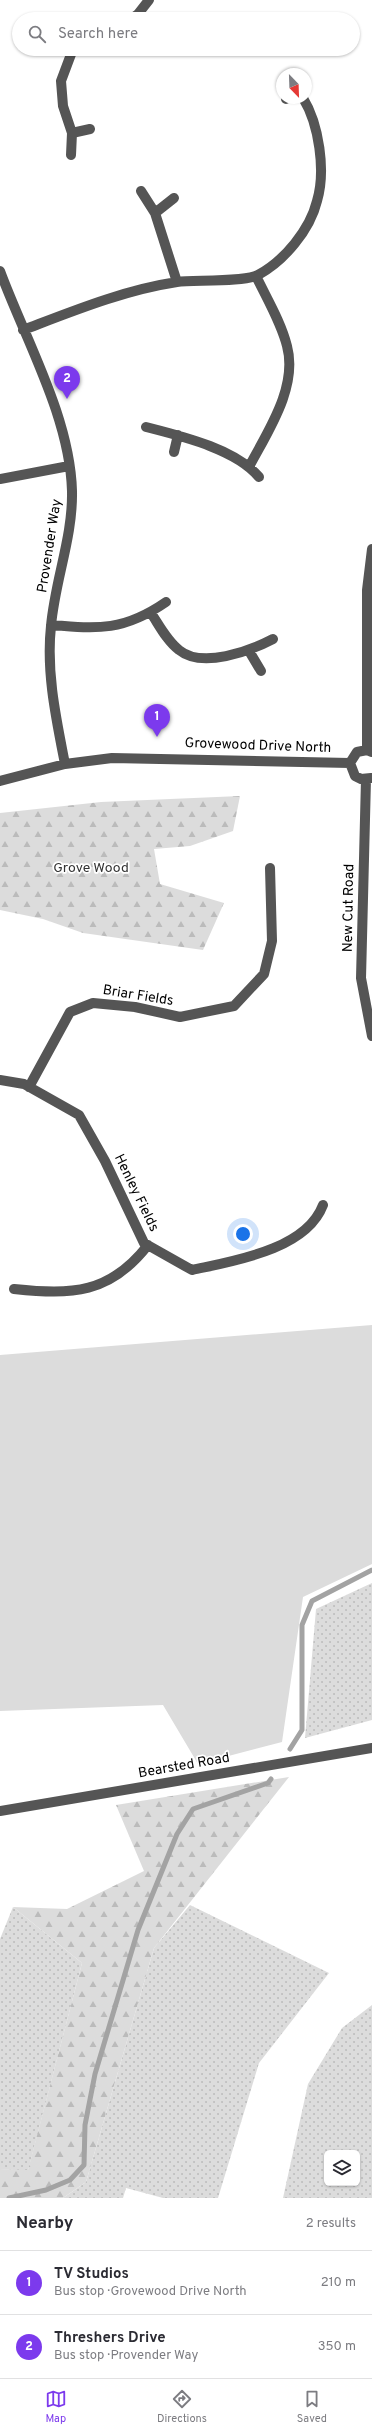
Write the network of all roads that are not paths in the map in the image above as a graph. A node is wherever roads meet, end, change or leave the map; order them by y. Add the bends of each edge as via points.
1 (149, 0) edge
2 (140, 12) edge
3 (71, 56) edge
4 (307, 104) edge
5 (90, 129) dead end
6 (72, 133) junction
7 (71, 155) dead end
8 (141, 191) dead end
9 (174, 198) dead end
10 (155, 214) junction
11 (0, 271) edge
12 (256, 276) junction
13 (177, 282) junction
14 (23, 330) junction
15 (146, 427) dead end
16 (178, 435) junction
17 (174, 452) dead end
18 (250, 465) junction
19 (69, 466) junction
20 (259, 477) dead end
21 (0, 479) edge
22 (372, 549) edge
23 (166, 602) dead end
24 (151, 613) junction
25 (51, 625) junction
26 (273, 639) dead end
27 (249, 651) junction
28 (261, 671) dead end
29 (370, 751) edge
30 (350, 763) junction
31 (65, 764) junction
32 (369, 778) edge
33 (0, 781) edge
34 (270, 868) dead end
35 (372, 1036) edge
36 (0, 1080) edge
37 (29, 1087) junction
38 (323, 1205) dead end
39 (148, 1245) junction
40 (14, 1289) dead end
41 (372, 1748) edge
42 (0, 1811) edge

1 - 2 street
3 - 6 street via 62,81 63,106
4 - 12 street via 320,154 318,201 303,233 273,266
5 - 6 street
6 - 7 street
8 - 10 street
9 - 10 street
10 - 13 street
11 - 14 street, Provender Way
12 - 13 street
12 - 18 street via 287,347 290,374 283,399
13 - 14 street via 134,291
14 - 19 street, Provender Way via 62,427
15 - 16 street
16 - 17 street
16 - 18 street
18 - 20 street
19 - 21 street
19 - 25 street, Provender Way via 71,516
22 - 29 street via 367,590
23 - 24 street
24 - 25 street via 107,628
24 - 27 street via 179,650 196,657 215,657
25 - 31 street, Provender Way via 49,668
26 - 27 street
27 - 28 street
29 - 30 street via 357,752
30 - 31 street, Grovewood Drive North via 153,757 112,758
30 - 32 street, New Cut Road via 355,776
31 - 33 street, Grovewood Drive North
32 - 35 street, New Cut Road via 361,978
34 - 37 street, Briar Fields via 272,941 264,974 234,1006 180,1018 135,1007 93,1003 70,1012
36 - 37 street, Henley Fields
37 - 39 street, Henley Fields via 79,1115 105,1161 134,1225
38 - 39 street, Henley Fields via 320,1214 290,1242 246,1259 192,1270
39 - 40 street via 134,1264 110,1281 79,1290 47,1292
41 - 42 street, Bearsted Road

